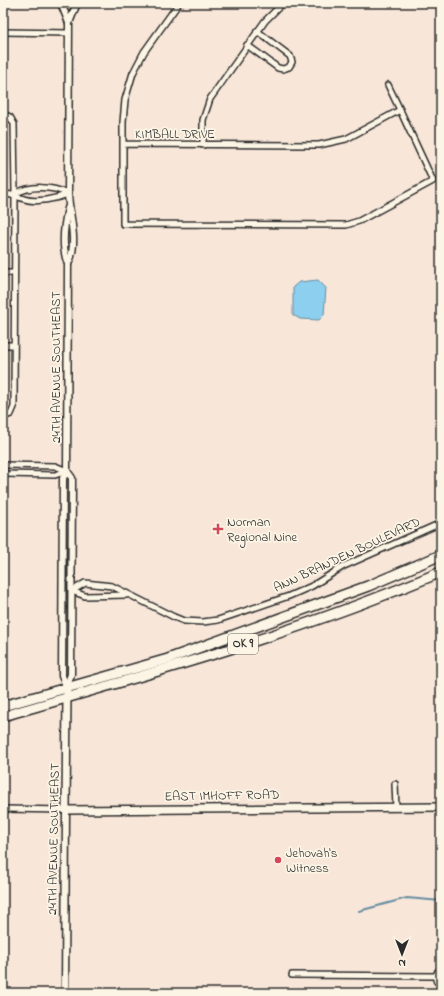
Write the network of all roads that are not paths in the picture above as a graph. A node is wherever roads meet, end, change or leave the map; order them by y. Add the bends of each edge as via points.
1 (61, 3) edge
2 (77, 3) edge
3 (179, 3) edge
4 (283, 3) edge
5 (69, 23) junction
6 (257, 31) junction
7 (3, 32) edge
8 (69, 33) junction
9 (247, 45) junction
10 (388, 85) dead end
11 (400, 110) junction
12 (3, 114) edge
13 (123, 144) junction
14 (203, 145) junction
15 (3, 194) edge
16 (15, 194) junction
17 (68, 194) junction
18 (3, 273) edge
19 (14, 273) junction
20 (3, 345) edge
21 (14, 345) junction
22 (3, 417) edge
23 (3, 465) edge
24 (67, 471) junction
25 (3, 474) edge
26 (441, 523) edge
27 (441, 555) edge
28 (441, 572) edge
29 (72, 590) junction
30 (127, 595) junction
31 (67, 687) junction
32 (68, 698) junction
33 (3, 706) edge
34 (3, 716) edge
35 (395, 784) dead end
36 (441, 807) edge
37 (396, 808) junction
38 (3, 809) edge
39 (66, 810) junction
40 (441, 971) edge
41 (292, 975) dead end
42 (436, 976) junction
43 (441, 983) edge
44 (65, 993) edge

1 - 5 street, 24TH AVENUE SOUTHEAST
2 - 5 street, 24TH AVENUE SOUTHEAST
3 - 13 street via 144,52 133,73 124,105
4 - 6 street
5 - 8 street, 24TH AVENUE SOUTHEAST
6 - 9 street
6 - 9 street via 290,56 290,68 278,68
7 - 8 street
8 - 17 street, 24TH AVENUE SOUTHEAST
9 - 14 street via 207,104 203,120
10 - 11 street
11 - 13 street via 433,181 346,225 123,224
11 - 14 street, KIMBALL DRIVE via 346,139 319,145
12 - 16 street via 12,120 14,131
13 - 14 street, KIMBALL DRIVE
15 - 16 street
16 - 17 street via 25,200 56,200
16 - 17 street via 24,188 57,188
16 - 19 street
17 - 24 street, 24TH AVENUE SOUTHEAST via 63,253 68,264
18 - 19 street
19 - 21 street
20 - 21 street
21 - 22 street via 14,407 11,414
23 - 24 street via 55,466
24 - 25 street via 55,475
24 - 29 street, 24TH AVENUE SOUTHEAST via 72,478
24 - 31 street, 24TH AVENUE SOUTHEAST via 62,478 62,676
26 - 30 street, ANN BRANDEN BOULEVARD via 344,566 294,594 218,620 184,621
27 - 31 highway, OK 9 via 374,584 240,634 168,659
28 - 32 highway, OK 9 via 301,625
29 - 30 street, ANN BRANDEN BOULEVARD via 85,596
29 - 30 street, ANN BRANDEN BOULEVARD via 85,583 99,584 112,586
29 - 31 street, 24TH AVENUE SOUTHEAST via 71,674
31 - 32 main road, 24TH AVENUE SOUTHEAST
31 - 33 highway, OK 9
32 - 34 highway, OK 9
32 - 39 main road, 24TH AVENUE SOUTHEAST
35 - 37 street
36 - 37 main road, EAST IMHOFF ROAD
37 - 39 main road, EAST IMHOFF ROAD
38 - 39 street, EAST IMHOFF ROAD
39 - 44 street, 24TH AVENUE SOUTHEAST
40 - 42 street
41 - 42 street
42 - 43 street via 437,981

